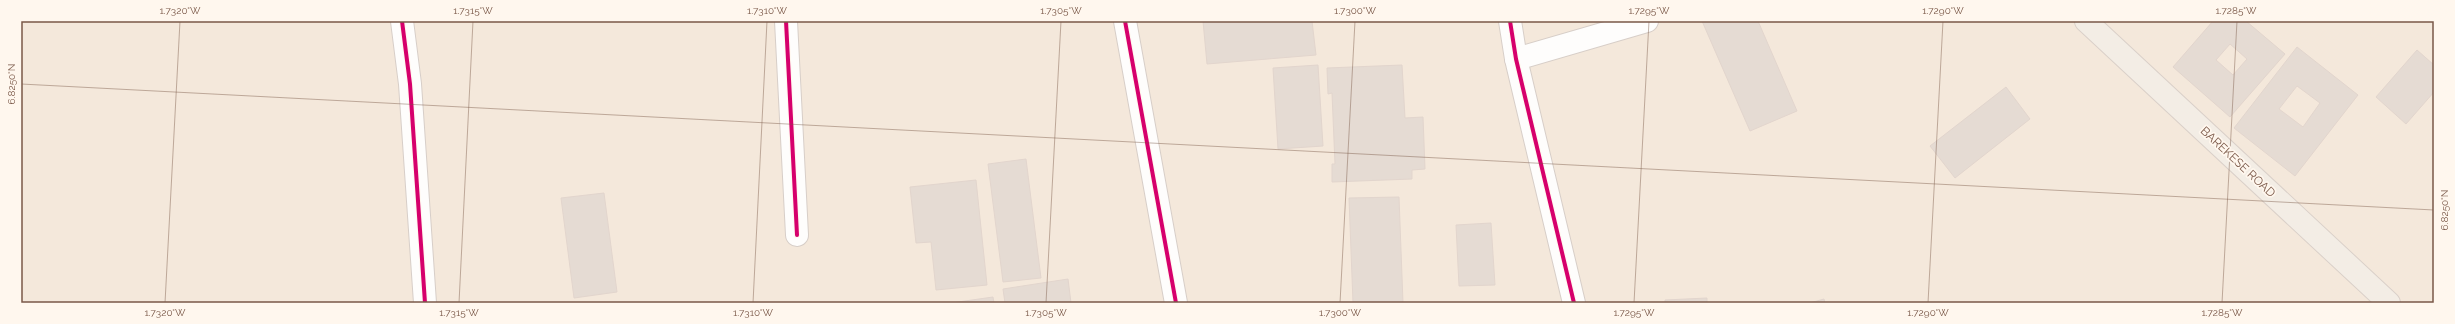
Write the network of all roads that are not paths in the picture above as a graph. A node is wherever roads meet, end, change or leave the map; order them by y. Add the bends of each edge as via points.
1 (402, 21) edge
2 (786, 21) edge
3 (1125, 21) edge
4 (1510, 21) edge
5 (1647, 21) edge
6 (2086, 21) edge
7 (1516, 60) junction
8 (797, 235) dead end
9 (425, 303) edge
10 (1176, 303) edge
11 (1574, 303) edge
12 (2389, 303) edge

1 - 9 street via 410,84
2 - 8 street
3 - 10 street
4 - 7 street
5 - 7 street
6 - 12 main road, BAREKESE ROAD
7 - 11 street

